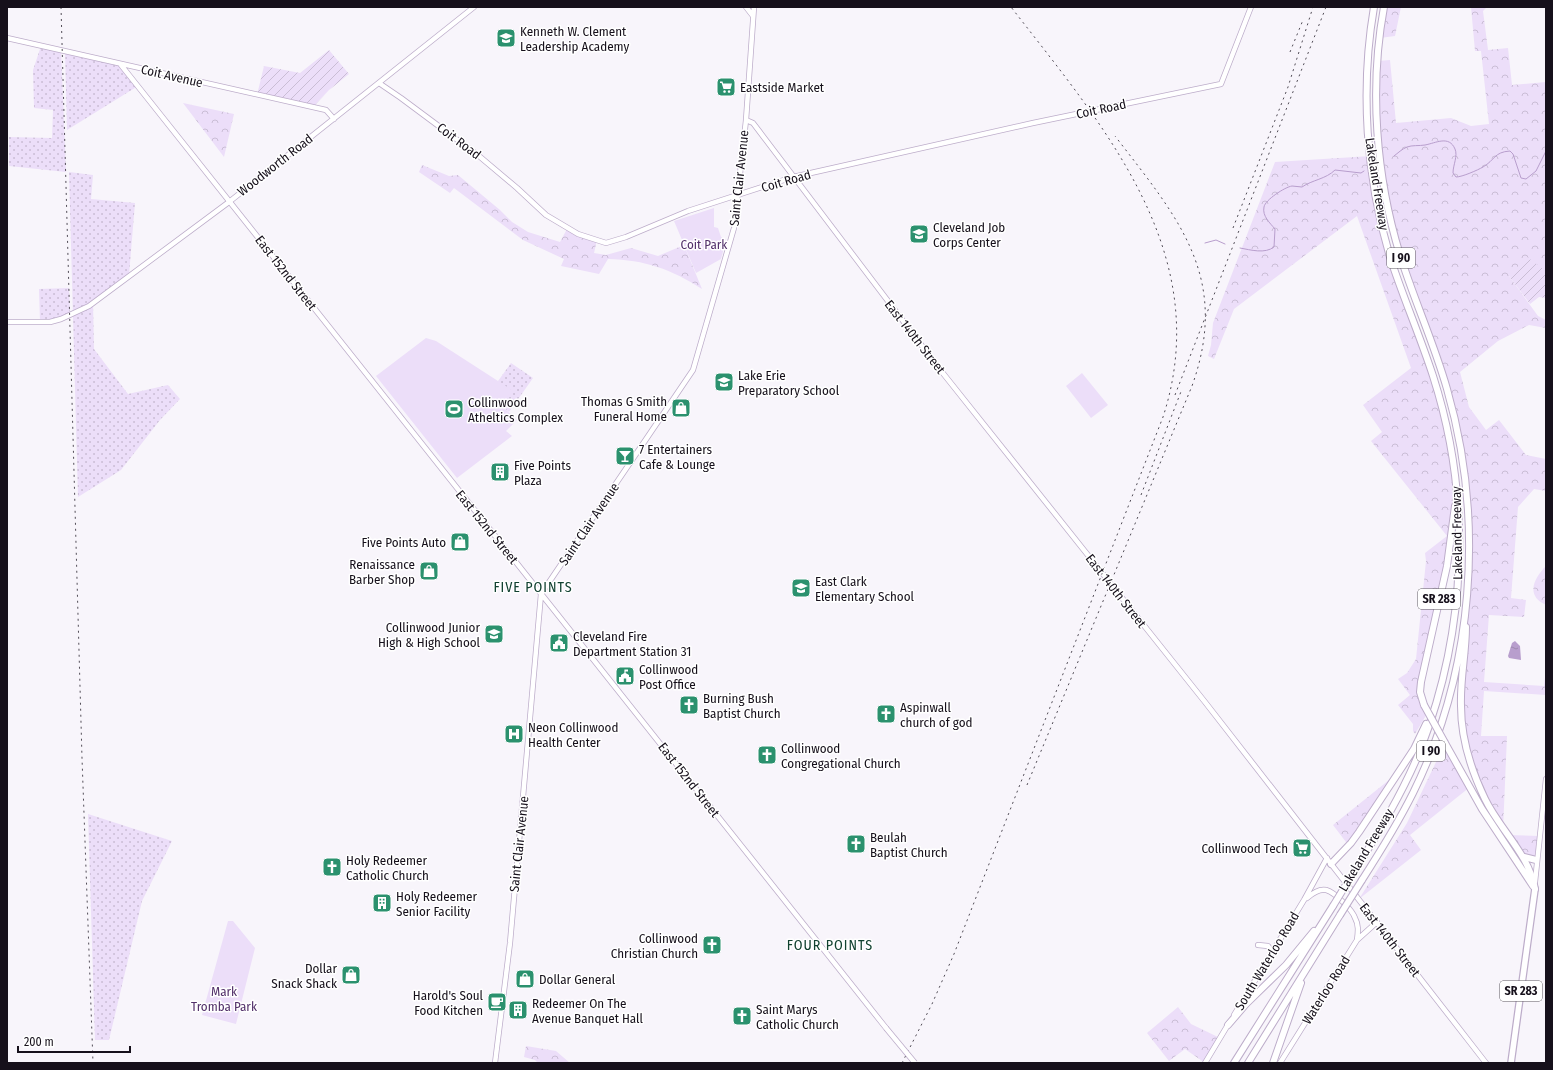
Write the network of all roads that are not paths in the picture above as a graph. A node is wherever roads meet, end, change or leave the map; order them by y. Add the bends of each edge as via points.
1 (474, 7) edge
2 (746, 7) edge
3 (754, 7) edge
4 (1251, 7) edge
5 (1374, 7) edge
6 (1384, 7) edge
7 (753, 16) junction
8 (7, 38) edge
9 (121, 65) junction
10 (379, 83) junction
11 (334, 119) junction
12 (746, 120) junction
13 (793, 177) junction
14 (738, 195) junction
15 (229, 202) junction
16 (7, 322) edge
17 (1457, 490) junction
18 (541, 594) junction
19 (1466, 609) junction
20 (1436, 703) junction
21 (1546, 779) edge
22 (1524, 857) junction
23 (1327, 858) junction
24 (1536, 862) junction
25 (1331, 864) junction
26 (1534, 889) junction
27 (1304, 900) junction
28 (1332, 906) junction
29 (1377, 922) junction
30 (1357, 940) junction
31 (1258, 945) dead end
32 (1272, 952) junction
33 (1306, 969) junction
34 (1228, 1025) junction
35 (495, 1063) edge
36 (915, 1063) edge
37 (1205, 1063) edge
38 (1234, 1063) edge
39 (1248, 1063) edge
40 (1273, 1063) edge
41 (1280, 1063) edge
42 (1486, 1063) edge
43 (1511, 1063) edge

1 - 10 street, Woodworth Road
2 - 7 street
3 - 7 street, Saint Clair Avenue
4 - 13 street, Coit Road via 1221,84
5 - 17 highway, Lakeland Freeway / I 90 via 1367,102 1374,182 1390,257 1440,400
6 - 19 highway, Lakeland Freeway / I 90 via 1377,99 1383,178 1400,253 1439,363 1460,445 1469,516
7 - 12 street, Saint Clair Avenue
8 - 9 street, Coit Avenue
9 - 11 street, Coit Avenue via 326,110
9 - 15 street, East 152nd Street
10 - 11 street, Woodworth Road
10 - 14 street, Coit Road via 476,154 546,215 560,225 590,239 612,242 688,211
11 - 15 street, Woodworth Road
12 - 13 street, East 140th Street via 753,123
12 - 14 street, Saint Clair Avenue
13 - 14 street, Coit Road
13 - 23 street, East 140th Street via 938,367
14 - 18 street, Saint Clair Avenue via 734,228 693,370
15 - 16 street, Woodworth Road via 89,306 50,322
15 - 18 street, East 152nd Street
17 - 20 highway, Lakeland Freeway / I 90 via 1457,593 1450,646
17 - 26 highway, SR 283, bridge via 1451,545 1420,692 1424,705 1482,809
18 - 35 street, Saint Clair Avenue via 510,943
18 - 36 street, East 152nd Street, bridge
19 - 22 highway, SR 283 via 1461,704 1466,750 1494,817
19 - 33 highway, Lakeland Freeway / I 90, bridge via 1448,698 1434,742 1413,793
20 - 25 highway via 1414,749 1351,843
20 - 28 highway, Lakeland Freeway / I 90, bridge via 1406,782 1386,820
21 - 24 street
22 - 24 highway
22 - 26 highway, SR 283 via 1533,879
23 - 25 street, East 140th Street
23 - 27 street, South Waterloo Road
24 - 26 street
25 - 29 street, East 140th Street
26 - 43 main road, SR 283
27 - 30 street via 1314,891 1321,889 1334,893 1355,917
27 - 32 street, South Waterloo Road
28 - 34 highway via 1286,965
28 - 38 highway, Lakeland Freeway / I 90
29 - 30 street, Waterloo Road
29 - 42 street, East 140th Street
30 - 41 street, Waterloo Road
31 - 32 street via 1268,946
32 - 34 street, South Waterloo Road
33 - 39 highway, Lakeland Freeway / I 90
33 - 40 highway
34 - 37 street, South Waterloo Road

